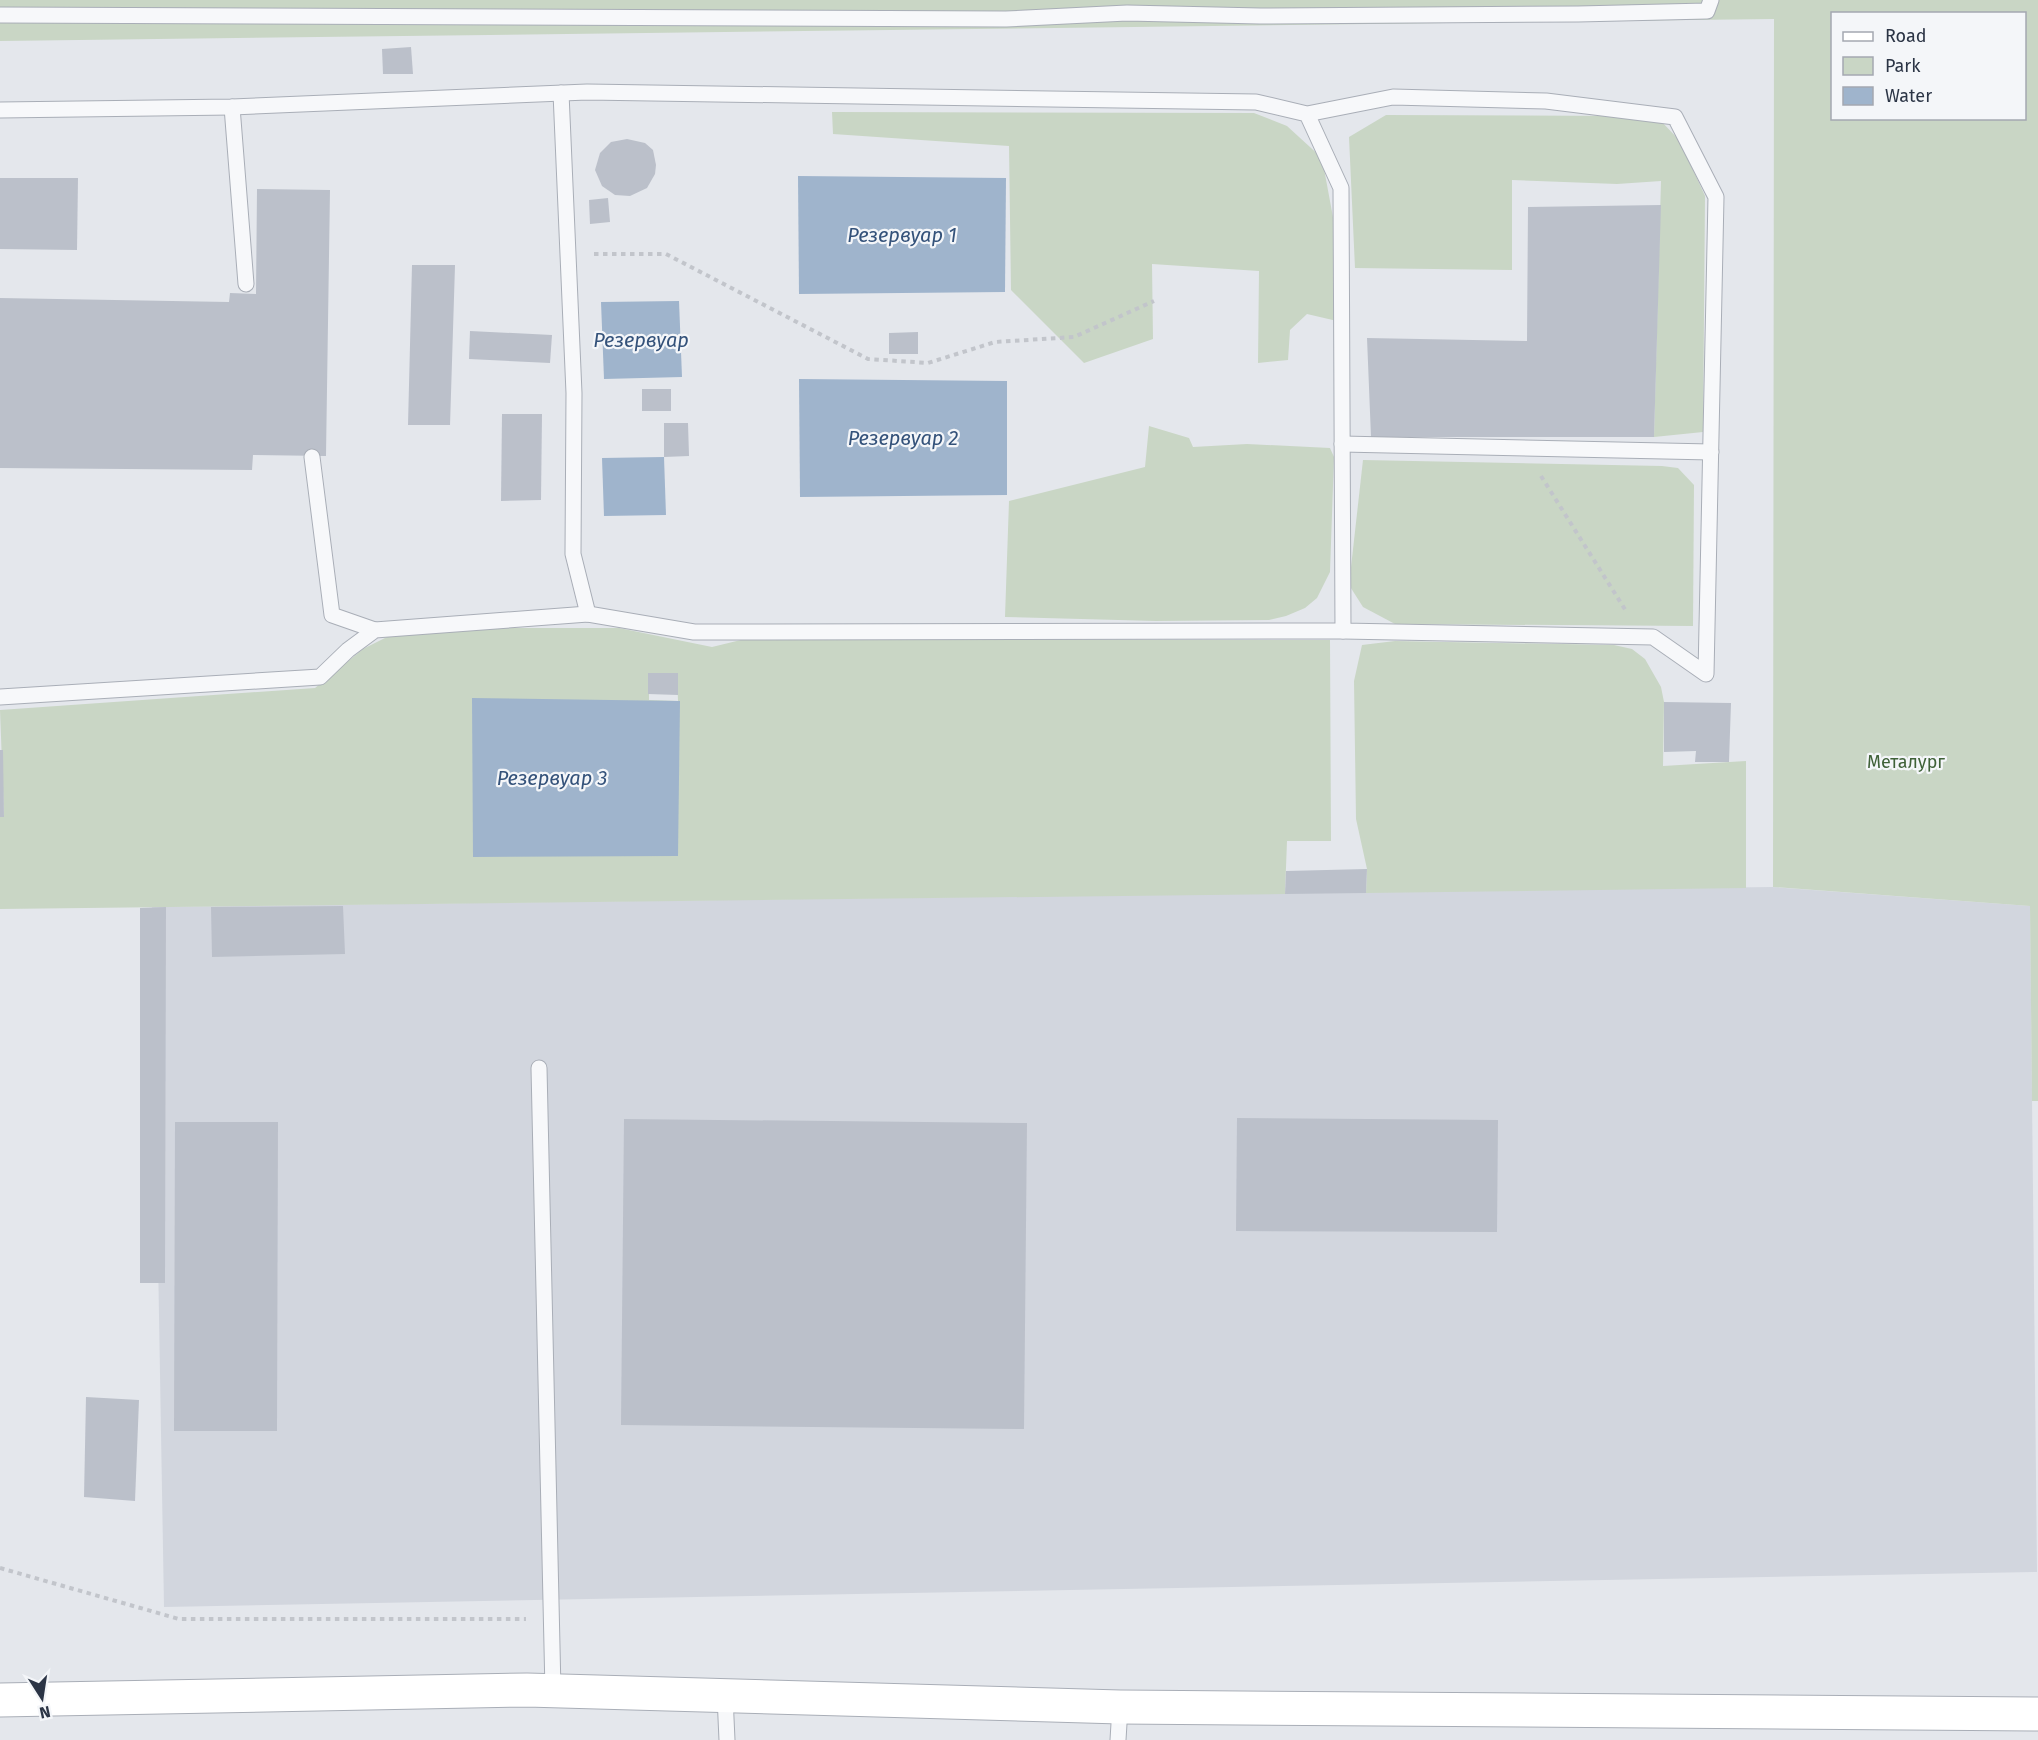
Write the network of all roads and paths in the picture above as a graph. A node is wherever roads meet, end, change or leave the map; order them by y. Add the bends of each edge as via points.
1 (1711, 0) edge
2 (1127, 7) edge
3 (0, 15) edge
4 (561, 93) junction
5 (232, 107) junction
6 (0, 110) edge
7 (1307, 114) junction
8 (568, 254) junction
9 (246, 284) dead end
10 (1154, 301) dead end
11 (1342, 444) junction
12 (1711, 452) junction
13 (312, 457) dead end
14 (1538, 472) dead end
15 (588, 614) junction
16 (375, 630) junction
17 (1342, 632) junction
18 (1642, 637) junction
19 (0, 697) edge
20 (539, 1068) dead end
21 (0, 1568) edge
22 (551, 1619) junction
23 (553, 1691) junction
24 (725, 1696) junction
25 (0, 1700) edge
26 (1120, 1707) junction
27 (2038, 1714) edge
28 (727, 1740) edge
29 (1118, 1740) edge

1 - 2 lane via 1707,11 1578,14 1260,16
2 - 3 lane via 1006,19
4 - 5 lane
4 - 7 lane via 1256,102
4 - 8 lane
5 - 6 lane
5 - 9 lane
7 - 11 lane via 1341,188
7 - 12 lane via 1394,97 1546,101 1675,117 1716,197
8 - 10 path via 666,254 868,359 928,363 995,342 1074,337
8 - 15 lane via 574,393 573,554
11 - 12 lane
11 - 17 lane
12 - 18 lane via 1706,674 1653,637
13 - 16 lane via 332,615
14 - 18 path
15 - 16 lane
15 - 17 lane via 694,632
16 - 19 lane via 320,676
17 - 18 lane
20 - 22 lane
21 - 22 path via 179,1619
22 - 23 lane
23 - 24 main road
23 - 25 main road
24 - 26 main road
24 - 28 lane
26 - 27 main road
26 - 29 lane

